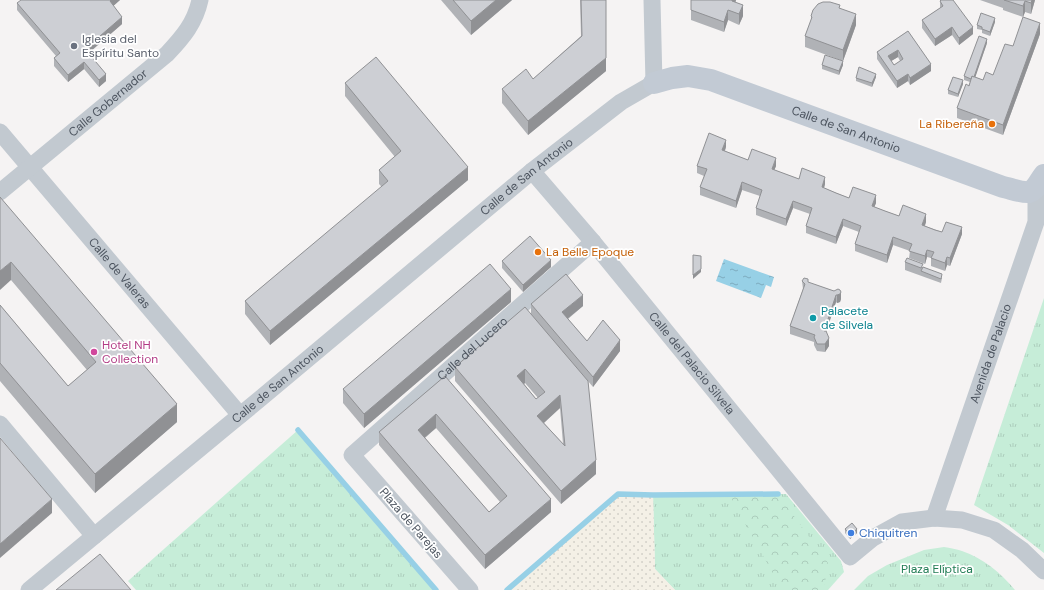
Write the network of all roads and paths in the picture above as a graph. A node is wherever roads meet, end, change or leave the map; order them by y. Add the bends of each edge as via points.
1 (200, 0) edge
2 (652, 0) edge
3 (654, 83) junction
4 (0, 132) edge
5 (30, 168) junction
6 (532, 171) junction
7 (1041, 184) edge
8 (0, 192) edge
9 (593, 242) junction
10 (240, 415) junction
11 (0, 424) edge
12 (352, 455) joint
13 (934, 518) junction
14 (94, 536) junction
15 (1044, 571) edge
16 (29, 590) edge
17 (470, 590) edge

1 - 5 street, Calle Gobernador via 192,22 167,54
2 - 3 street
3 - 6 street, Calle de San Antonio via 621,102
3 - 7 street, Calle de San Antonio via 688,76 711,80 1003,187 1029,192
4 - 5 street, Calle de Valeras
5 - 8 street, Calle Gobernador
5 - 10 street, Calle de Valeras
6 - 9 street, Calle del Palacio Silvela
6 - 10 street, Calle de San Antonio
7 - 13 street, Avenida de Palacio via 1036,222
9 - 12 street, Calle del Lucero
9 - 13 street, Calle del Palacio Silvela via 850,557 873,538 902,522
10 - 14 street, Calle de San Antonio
11 - 14 street
12 - 17 street, Plaza de Parejas
13 - 15 street via 962,520 994,530 1022,550
14 - 16 street, Calle de San Antonio

